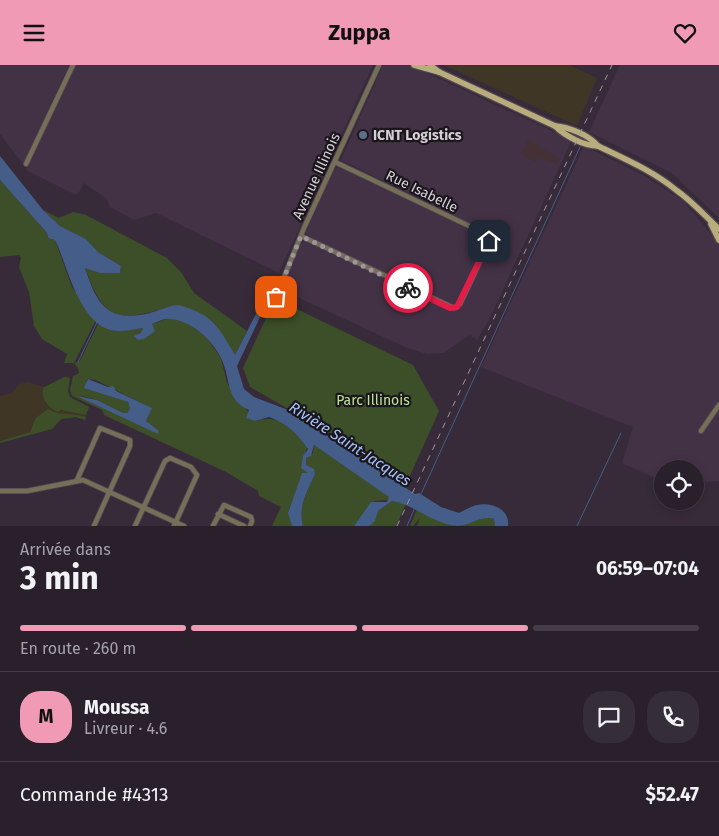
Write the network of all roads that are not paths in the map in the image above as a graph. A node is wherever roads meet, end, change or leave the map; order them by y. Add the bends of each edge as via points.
1 (73, 65) edge
2 (379, 65) edge
3 (414, 65) edge
4 (430, 65) edge
5 (439, 72) junction
6 (335, 162) junction
7 (26, 164) dead end
8 (711, 224) junction
9 (719, 229) edge
10 (301, 236) junction
11 (719, 240) edge
12 (276, 297) dead end
13 (719, 405) edge
14 (701, 431) dead end
15 (76, 480) junction
16 (0, 491) edge
17 (110, 492) junction
18 (144, 507) junction
19 (218, 514) junction
20 (175, 524) edge
21 (94, 526) edge
22 (135, 526) edge
23 (184, 526) edge
24 (213, 526) edge
25 (244, 526) edge
26 (250, 526) edge

1 - 7 street
2 - 6 street, Avenue Illinois
3 - 5 main road
4 - 5 main road
5 - 8 main road via 594,141 663,180 691,202
6 - 10 street, Avenue Illinois
6 - 10 street, Rue Isabelle via 488,235 489,241 481,259 460,304 454,308
8 - 9 main road
8 - 11 main road
10 - 12 street, Avenue Illinois
13 - 14 street
15 - 16 street via 27,491
15 - 17 street
15 - 17 street via 97,430 105,429 131,442
17 - 18 street
17 - 21 street
18 - 20 street
18 - 20 street via 167,459 185,464 197,475
18 - 22 street
19 - 24 street
19 - 25 street
19 - 26 street via 226,505 251,517
20 - 23 street

